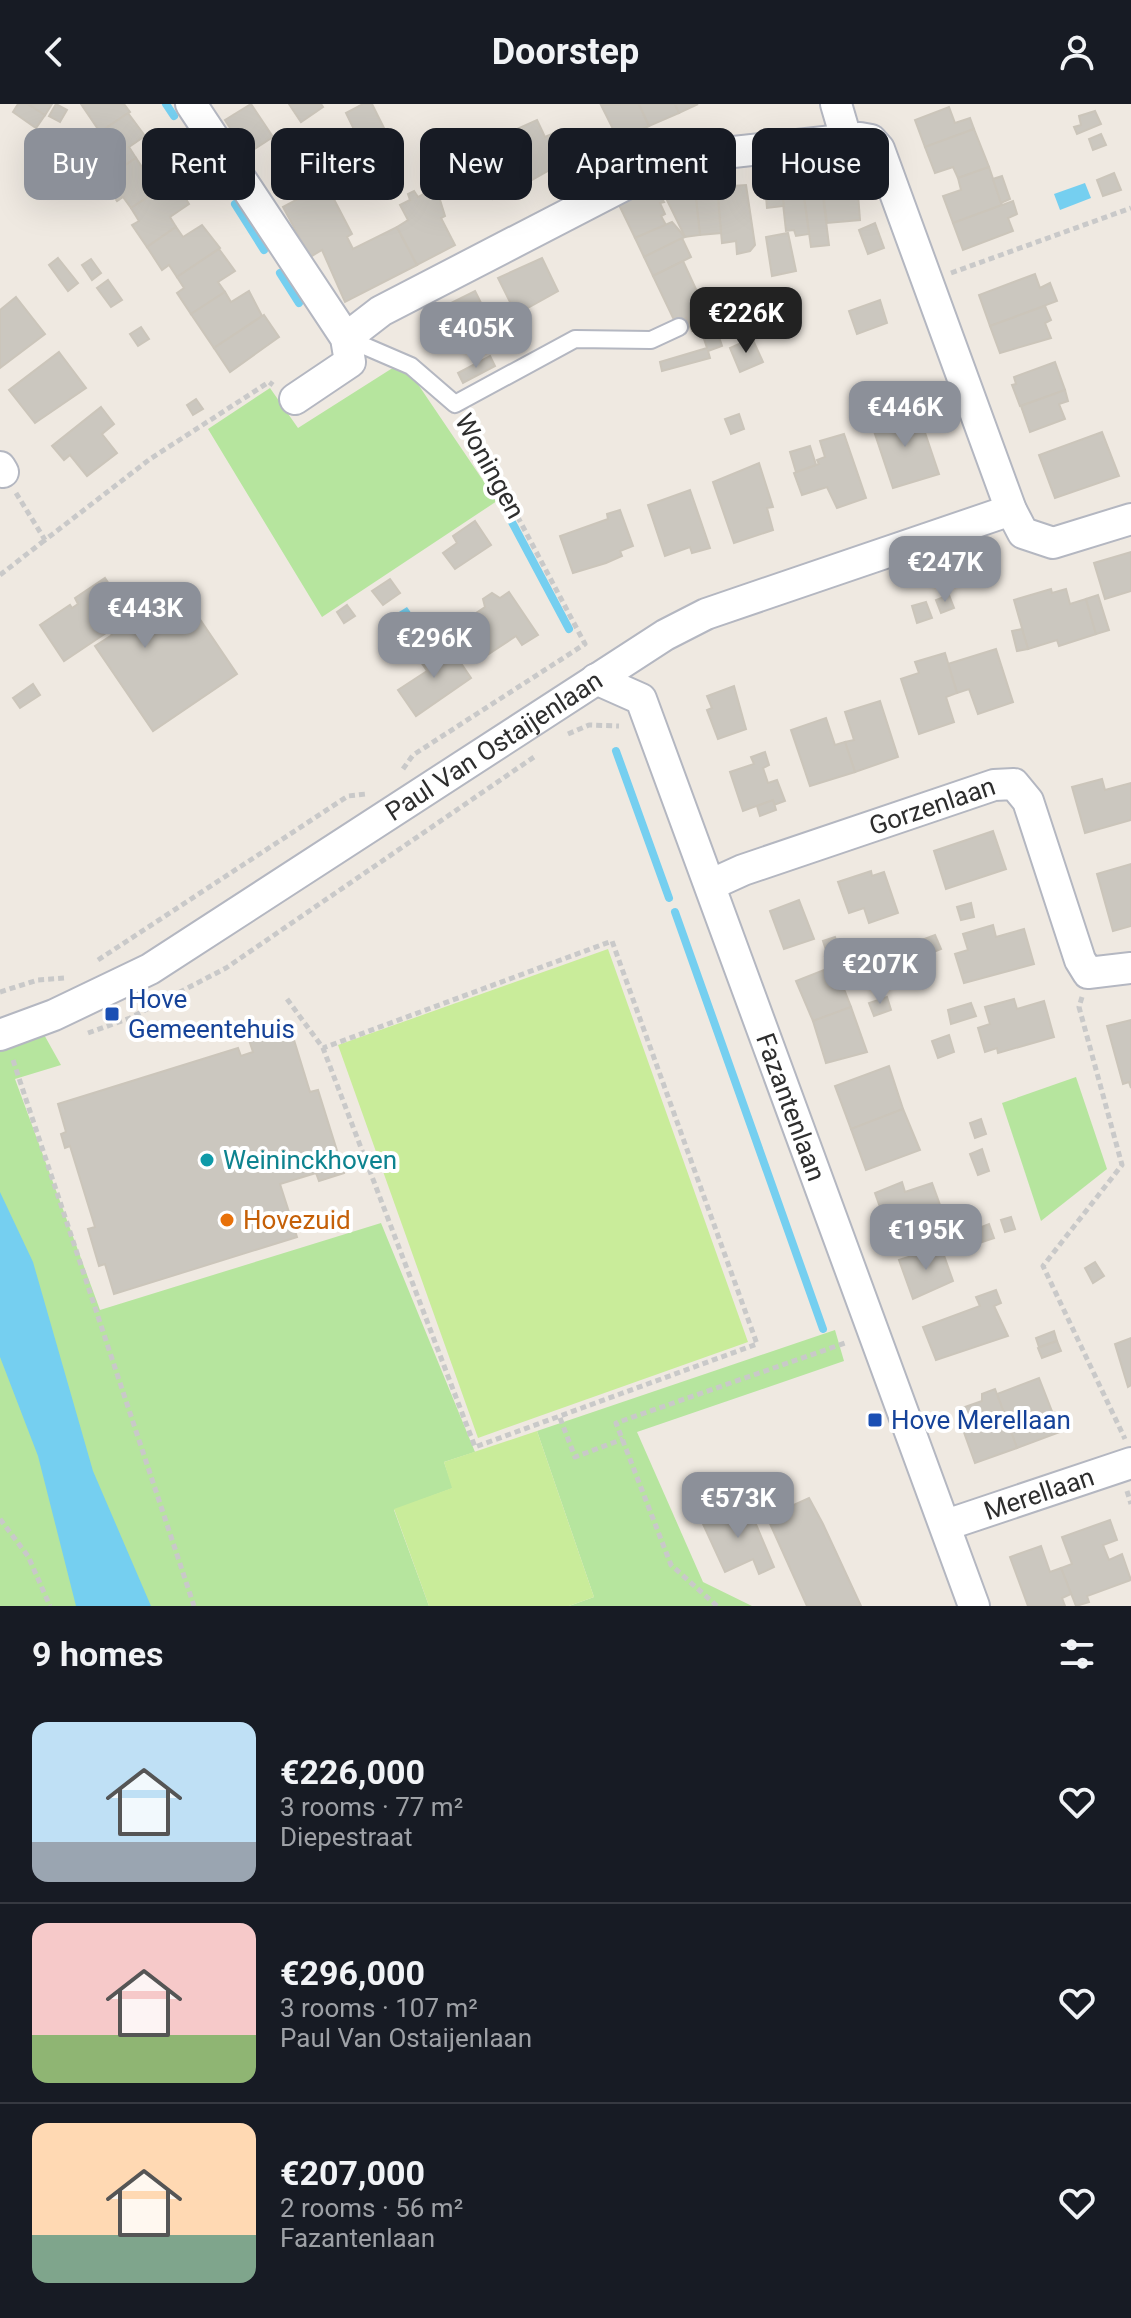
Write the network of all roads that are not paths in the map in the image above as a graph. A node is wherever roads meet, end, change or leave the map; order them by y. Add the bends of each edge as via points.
1 (191, 104) edge
2 (836, 104) edge
3 (843, 128) edge
4 (752, 149) edge
5 (889, 175) edge
6 (679, 327) dead end
7 (346, 338) junction
8 (295, 399) road end
9 (1011, 510) junction
10 (1131, 519) edge
11 (596, 679) junction
12 (710, 885) junction
13 (1131, 968) edge
14 (2, 1034) edge
15 (1131, 1463) edge
16 (946, 1525) junction
17 (974, 1606) edge

1 - 7 street
2 - 3 street
4 - 7 street via 669,162 381,311
5 - 9 street
6 - 7 lane, Woningen via 651,340 575,339 455,404 411,366
7 - 8 street via 350,362
9 - 10 street via 1023,533 1053,543
9 - 11 street, Paul Van Ostaijenlaan via 706,614
11 - 12 street, Fazantenlaan via 641,699
11 - 14 street, Paul Van Ostaijenlaan via 150,969
12 - 13 street, Gorzenlaan via 994,785 1014,784 1028,801 1088,973
12 - 16 street, Fazantenlaan
15 - 16 street, Merellaan
16 - 17 street, Fazantenlaan

